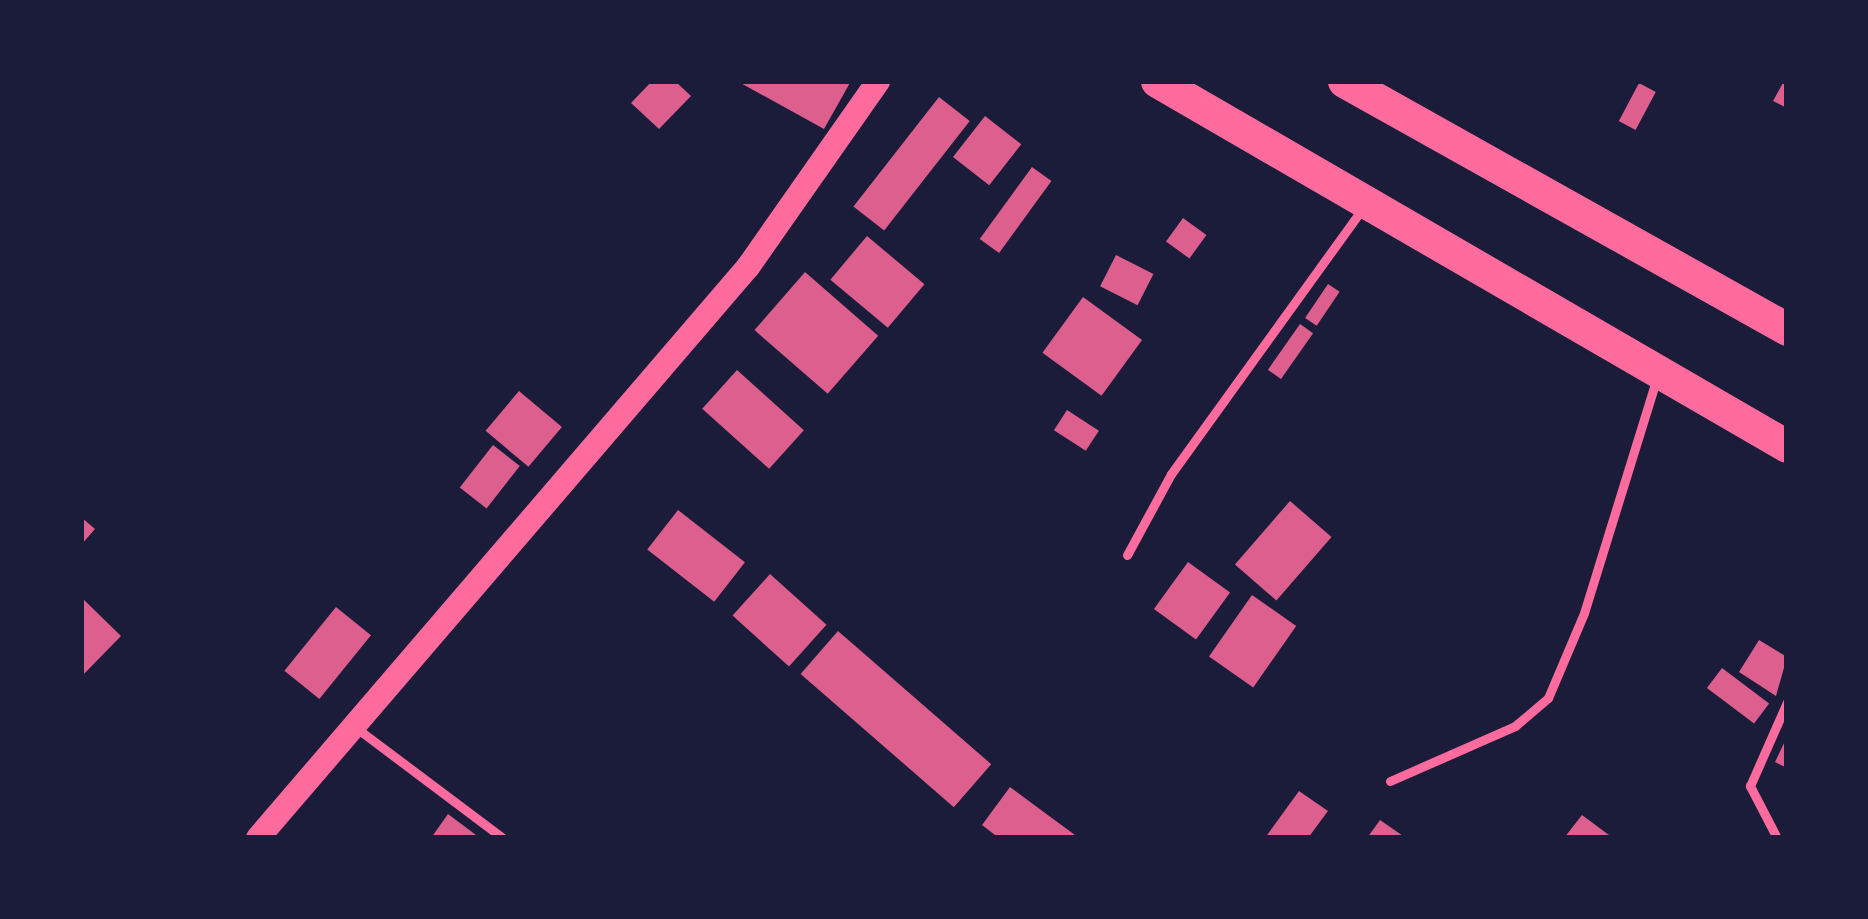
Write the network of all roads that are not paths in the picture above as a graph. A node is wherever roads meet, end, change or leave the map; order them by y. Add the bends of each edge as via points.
1 (878, 81) edge
2 (1157, 81) edge
3 (1344, 81) edge
4 (1364, 204) junction
5 (1787, 329) edge
6 (1657, 377) junction
7 (1787, 446) edge
8 (1127, 554) dead end
9 (1787, 702) edge
10 (355, 727) junction
11 (1390, 781) dead end
12 (258, 838) edge
13 (503, 838) edge
14 (1777, 838) edge

1 - 10 main road via 748,267
2 - 4 highway
3 - 5 highway
4 - 6 highway
4 - 8 lane via 1172,474
6 - 7 highway
6 - 11 lane via 1583,614 1548,698 1515,726
9 - 14 lane via 1750,786
10 - 12 main road
10 - 13 lane

